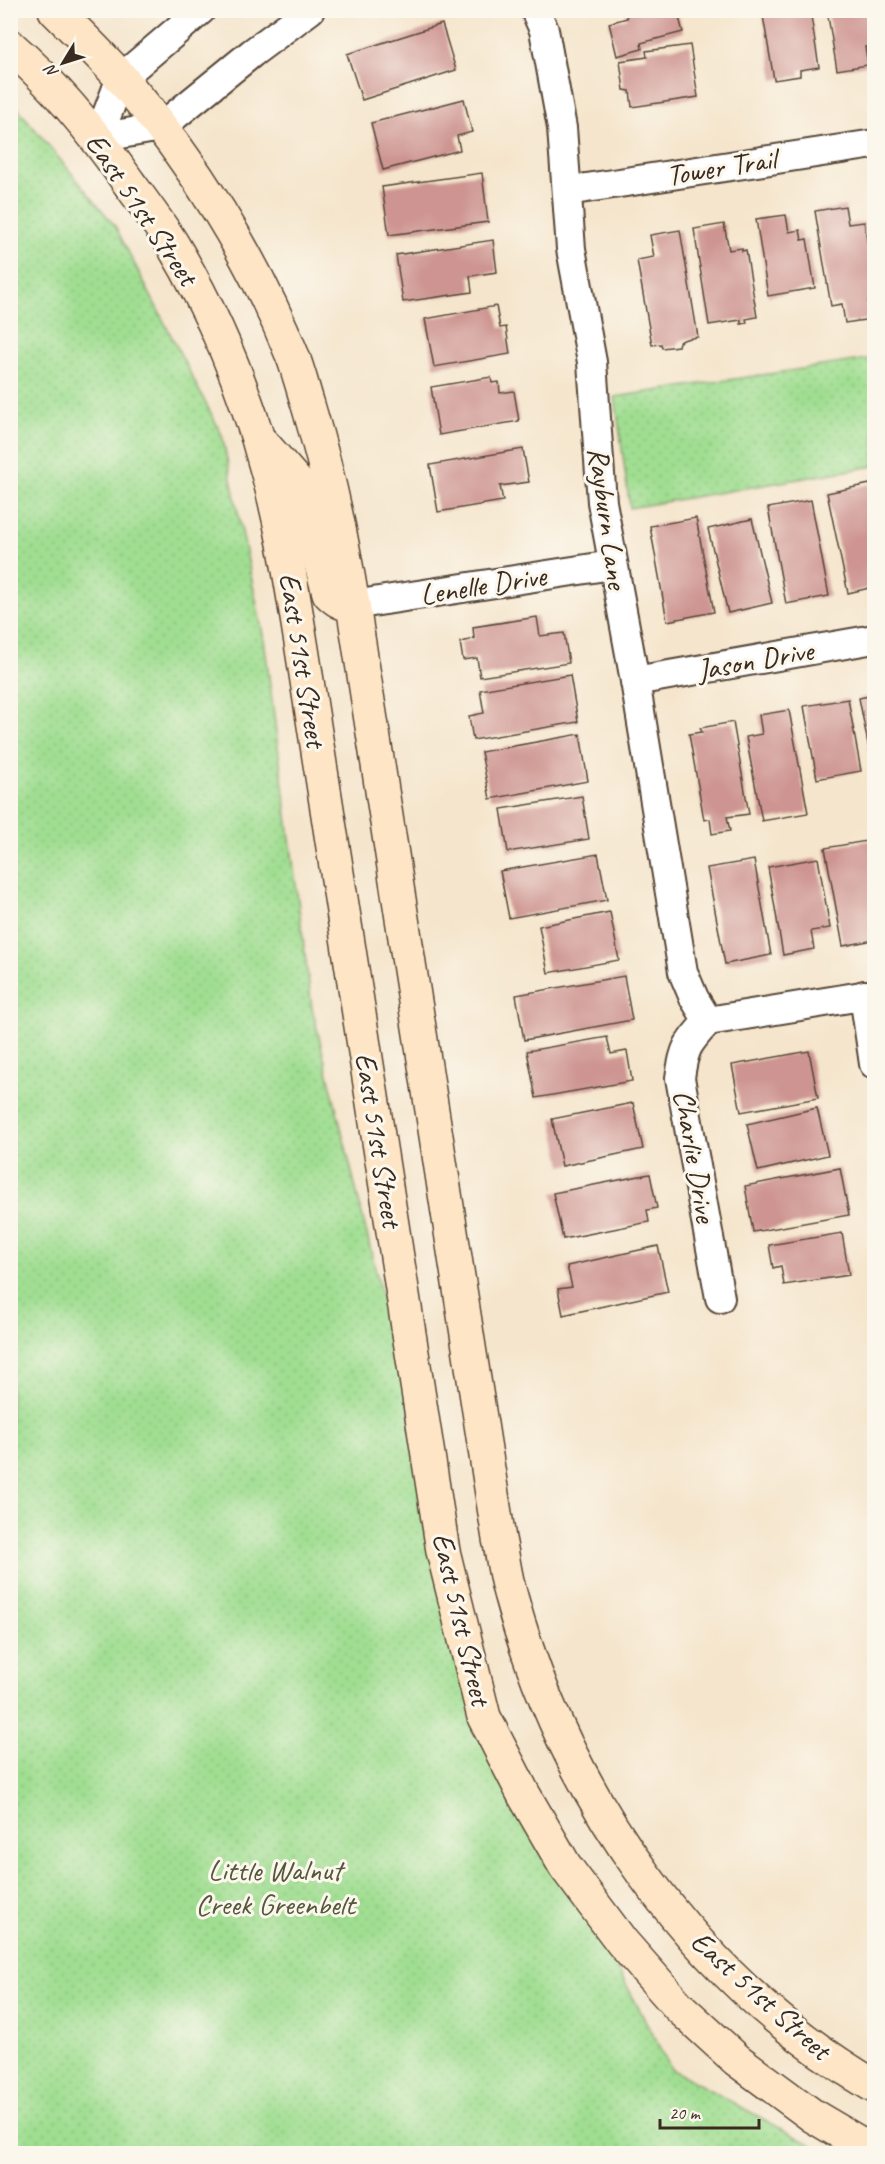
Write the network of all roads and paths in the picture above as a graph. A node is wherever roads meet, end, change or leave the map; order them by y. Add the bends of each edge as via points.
1 (56, 10) edge
2 (201, 10) edge
3 (310, 10) edge
4 (535, 10) edge
5 (10, 46) edge
6 (121, 78) junction
7 (161, 127) junction
8 (98, 138) junction
9 (874, 144) edge
10 (567, 191) junction
11 (256, 436) junction
12 (612, 565) junction
13 (353, 605) junction
14 (874, 639) edge
15 (635, 681) junction
16 (869, 995) edge
17 (708, 1021) junction
18 (874, 1064) edge
19 (720, 1298) dead end
20 (874, 2086) edge
21 (874, 2152) edge

1 - 6 street, East 51st Street
2 - 6 street
3 - 7 street
4 - 10 street, Rayburn Lane via 544,30 560,117
5 - 8 street, East 51st Street
6 - 7 street, East 51st Street
6 - 8 street
7 - 8 street
7 - 13 street, East 51st Street via 216,206 294,358 323,453
8 - 11 street, East 51st Street via 170,241 209,312 240,385
9 - 10 street, Tower Trail
10 - 12 street, Rayburn Lane via 571,249 592,362 602,502
11 - 13 street via 299,485 329,593 335,600
11 - 21 street, East 51st Street via 285,548 302,649 443,1551 484,1717 565,1866 622,1942 679,2007 737,2060 813,2116
12 - 13 street, Lenelle Drive
12 - 15 street, Rayburn Lane
13 - 20 street, East 51st Street via 499,1539 525,1645 573,1760 614,1833 664,1902 721,1966 776,2016 840,2066
14 - 15 street, Jason Drive
15 - 17 street, Rayburn Lane via 683,972
16 - 17 street
16 - 18 street
17 - 19 street, Charlie Drive via 688,1044 680,1078

